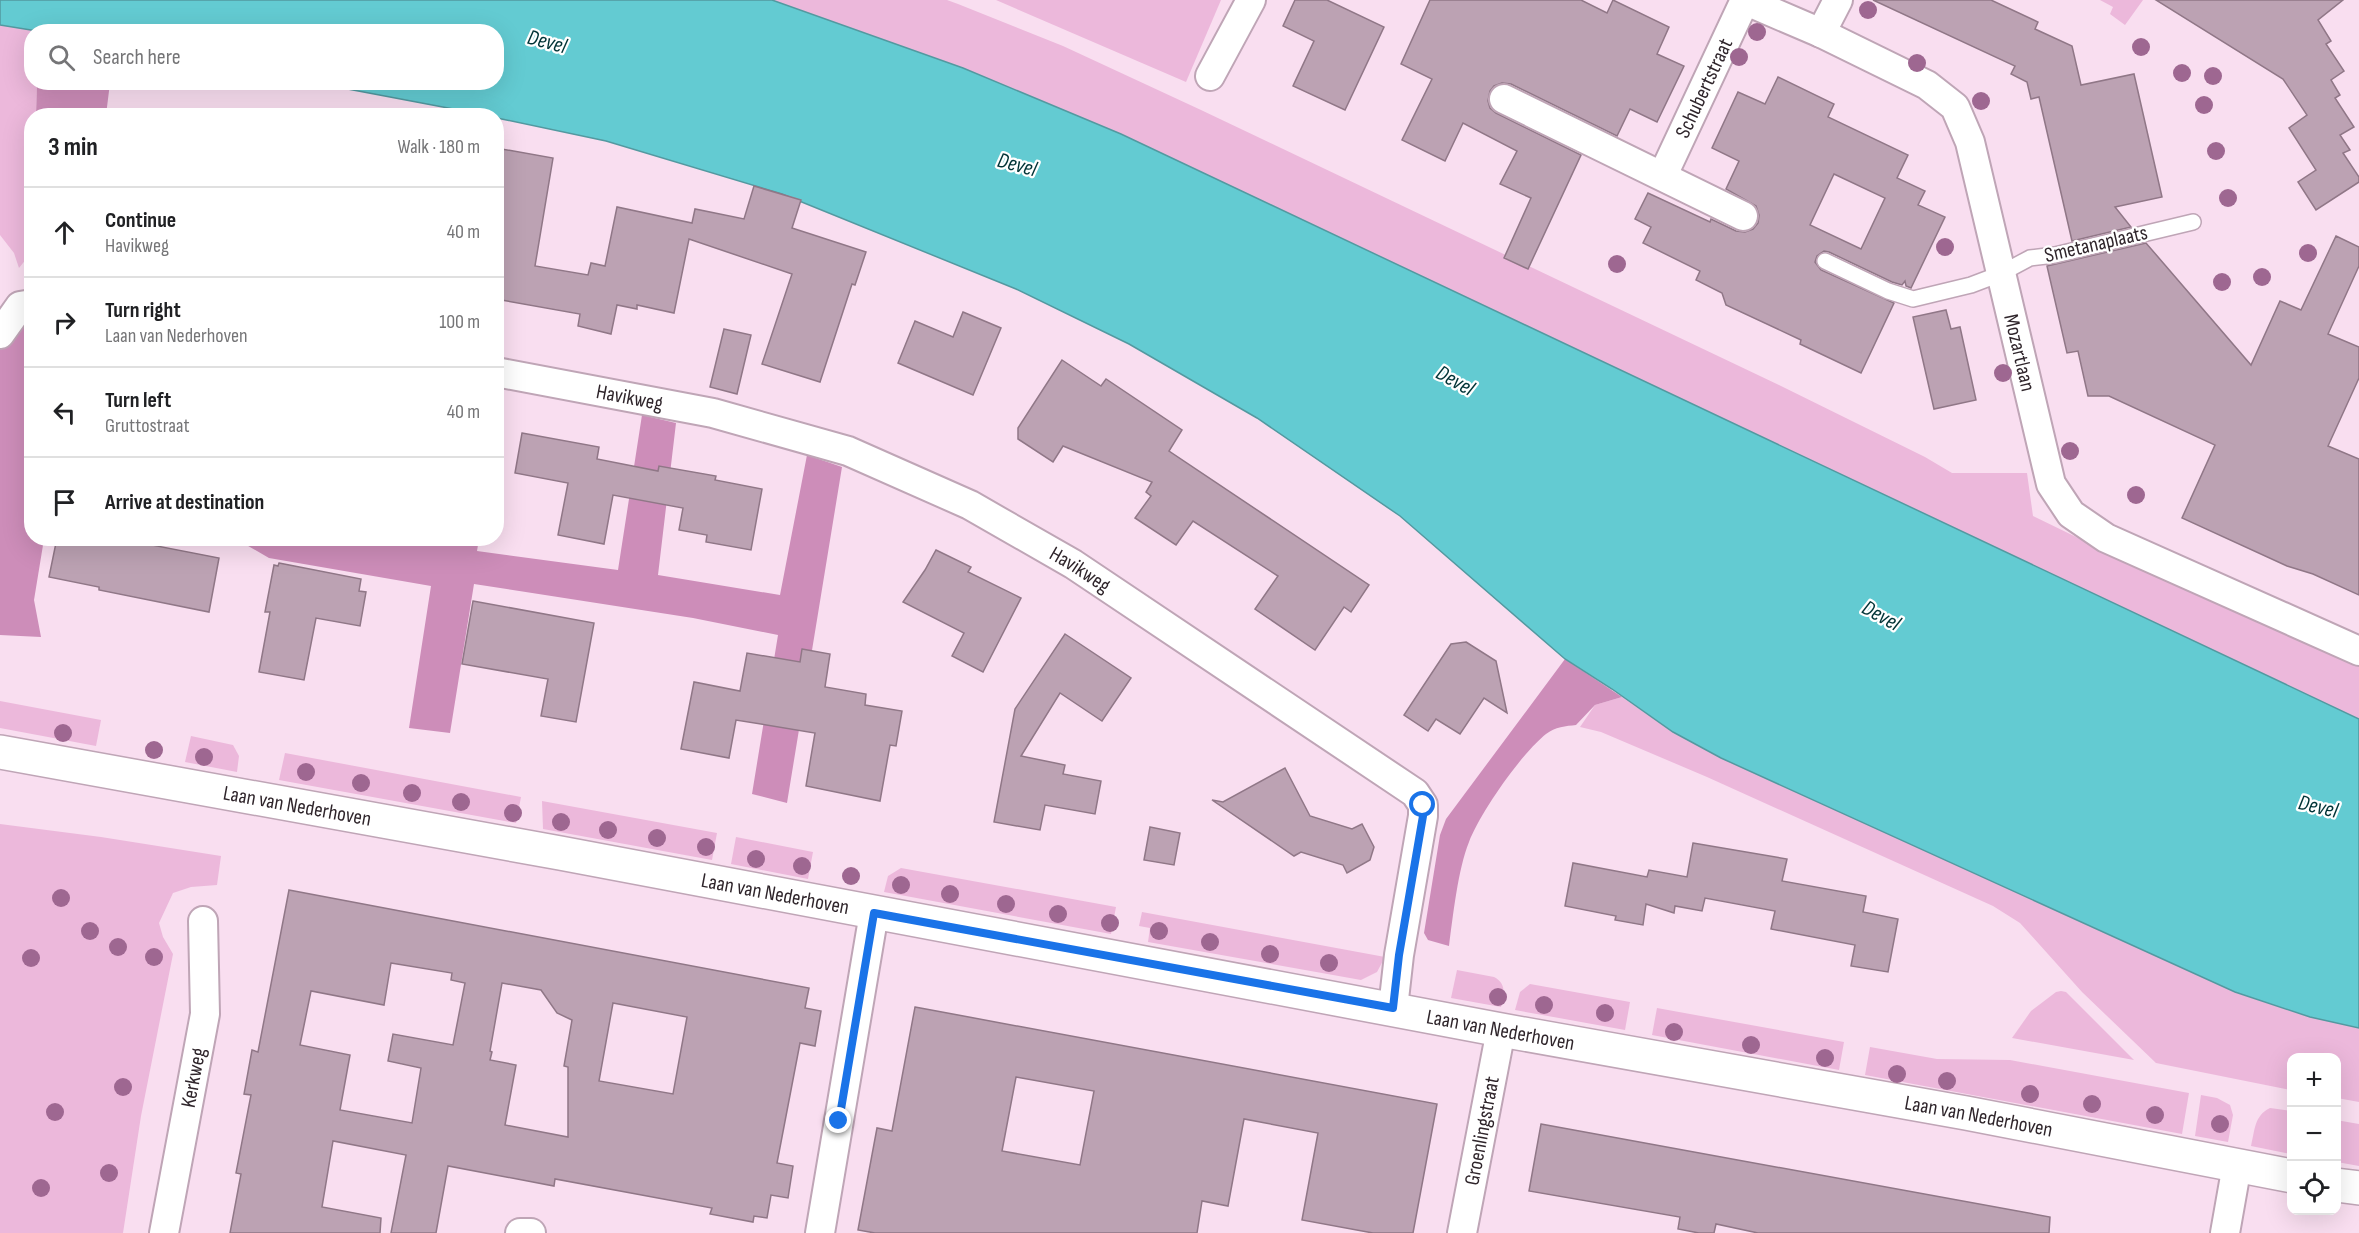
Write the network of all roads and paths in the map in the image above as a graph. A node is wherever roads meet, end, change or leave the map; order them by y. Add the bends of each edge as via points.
1 (1251, 0) edge
2 (1744, 0) edge
3 (1838, 0) edge
4 (1821, 33) junction
5 (1210, 76) dead end
6 (1504, 99) dead end
7 (1663, 175) junction
8 (1743, 216) dead end
9 (2193, 222) dead end
10 (1825, 261) dead end
11 (2000, 274) junction
12 (24, 305) edge
13 (0, 334) edge
14 (504, 374) edge
15 (2359, 651) edge
16 (0, 752) edge
17 (874, 913) junction
18 (203, 921) dead end
19 (1393, 1008) junction
20 (1501, 1030) junction
21 (2237, 1165) junction
22 (2287, 1175) edge
23 (2341, 1186) edge
24 (2359, 1188) edge
25 (164, 1233) edge
26 (520, 1233) edge
27 (531, 1233) edge
28 (820, 1233) edge
29 (1462, 1233) edge
30 (2225, 1233) edge

1 - 5 street
2 - 4 street, Mozartlaan
2 - 7 street, Schubertstraat
3 - 4 street
4 - 11 street, Mozartlaan via 1927,85 1955,107 1970,142
6 - 7 street
7 - 8 street
9 - 11 lane, Smetanaplaats via 2030,258
10 - 11 lane, Smetanaplaats via 1913,299
11 - 15 street, Mozartlaan via 2051,484 2071,514 2106,538
12 - 13 street
14 - 19 street, Havikweg via 713,413 848,451 970,505 1072,564 1415,793 1423,805 1423,816
16 - 17 main road, Laan van Nederhoven
17 - 19 main road, Laan van Nederhoven
17 - 28 street
18 - 25 street, Kerkweg via 205,1014
19 - 20 main road, Laan van Nederhoven
20 - 21 main road, Laan van Nederhoven
20 - 29 street, Groenlingstraat
21 - 22 main road, Laan van Nederhoven
21 - 30 street
23 - 24 main road
26 - 27 street

